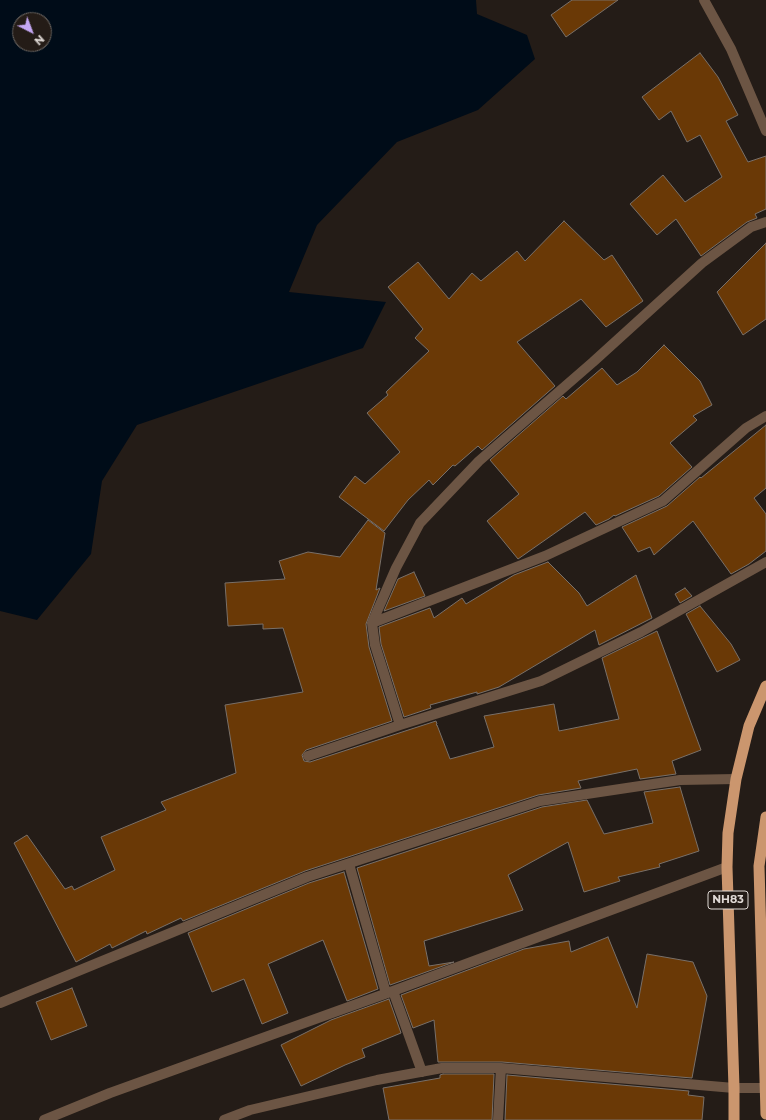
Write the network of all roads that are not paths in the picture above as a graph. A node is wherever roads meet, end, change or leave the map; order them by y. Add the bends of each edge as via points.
1 (704, 0) edge
2 (766, 131) edge
3 (766, 222) edge
4 (766, 416) edge
5 (766, 562) edge
6 (372, 623) junction
7 (766, 686) edge
8 (400, 725) junction
9 (308, 756) dead end
10 (736, 779) junction
11 (766, 817) edge
12 (349, 864) junction
13 (727, 867) junction
14 (390, 992) junction
15 (0, 1003) edge
16 (501, 1068) junction
17 (422, 1072) junction
18 (734, 1088) junction
19 (765, 1088) edge
20 (766, 1114) edge
21 (44, 1120) edge
22 (224, 1120) edge
23 (498, 1120) edge
24 (734, 1120) edge

1 - 2 street via 731,49
3 - 6 street via 751,227 702,263 479,461 420,523 396,568
4 - 6 street via 746,428 663,500 545,556
5 - 8 street via 641,632 541,681
6 - 8 street via 375,645
7 - 10 highway, NH83 via 749,726
8 - 9 street
10 - 12 street via 680,780 540,801
10 - 13 highway, NH83 via 728,833
11 - 19 highway, NH83 via 760,866
12 - 14 street
12 - 15 street via 307,877
13 - 14 street
13 - 18 highway, NH83
14 - 17 street
14 - 21 street via 110,1093
16 - 17 street via 442,1068
16 - 18 street
16 - 23 street
17 - 22 street via 250,1110
18 - 19 street
18 - 24 highway, NH83
19 - 20 highway, NH83

